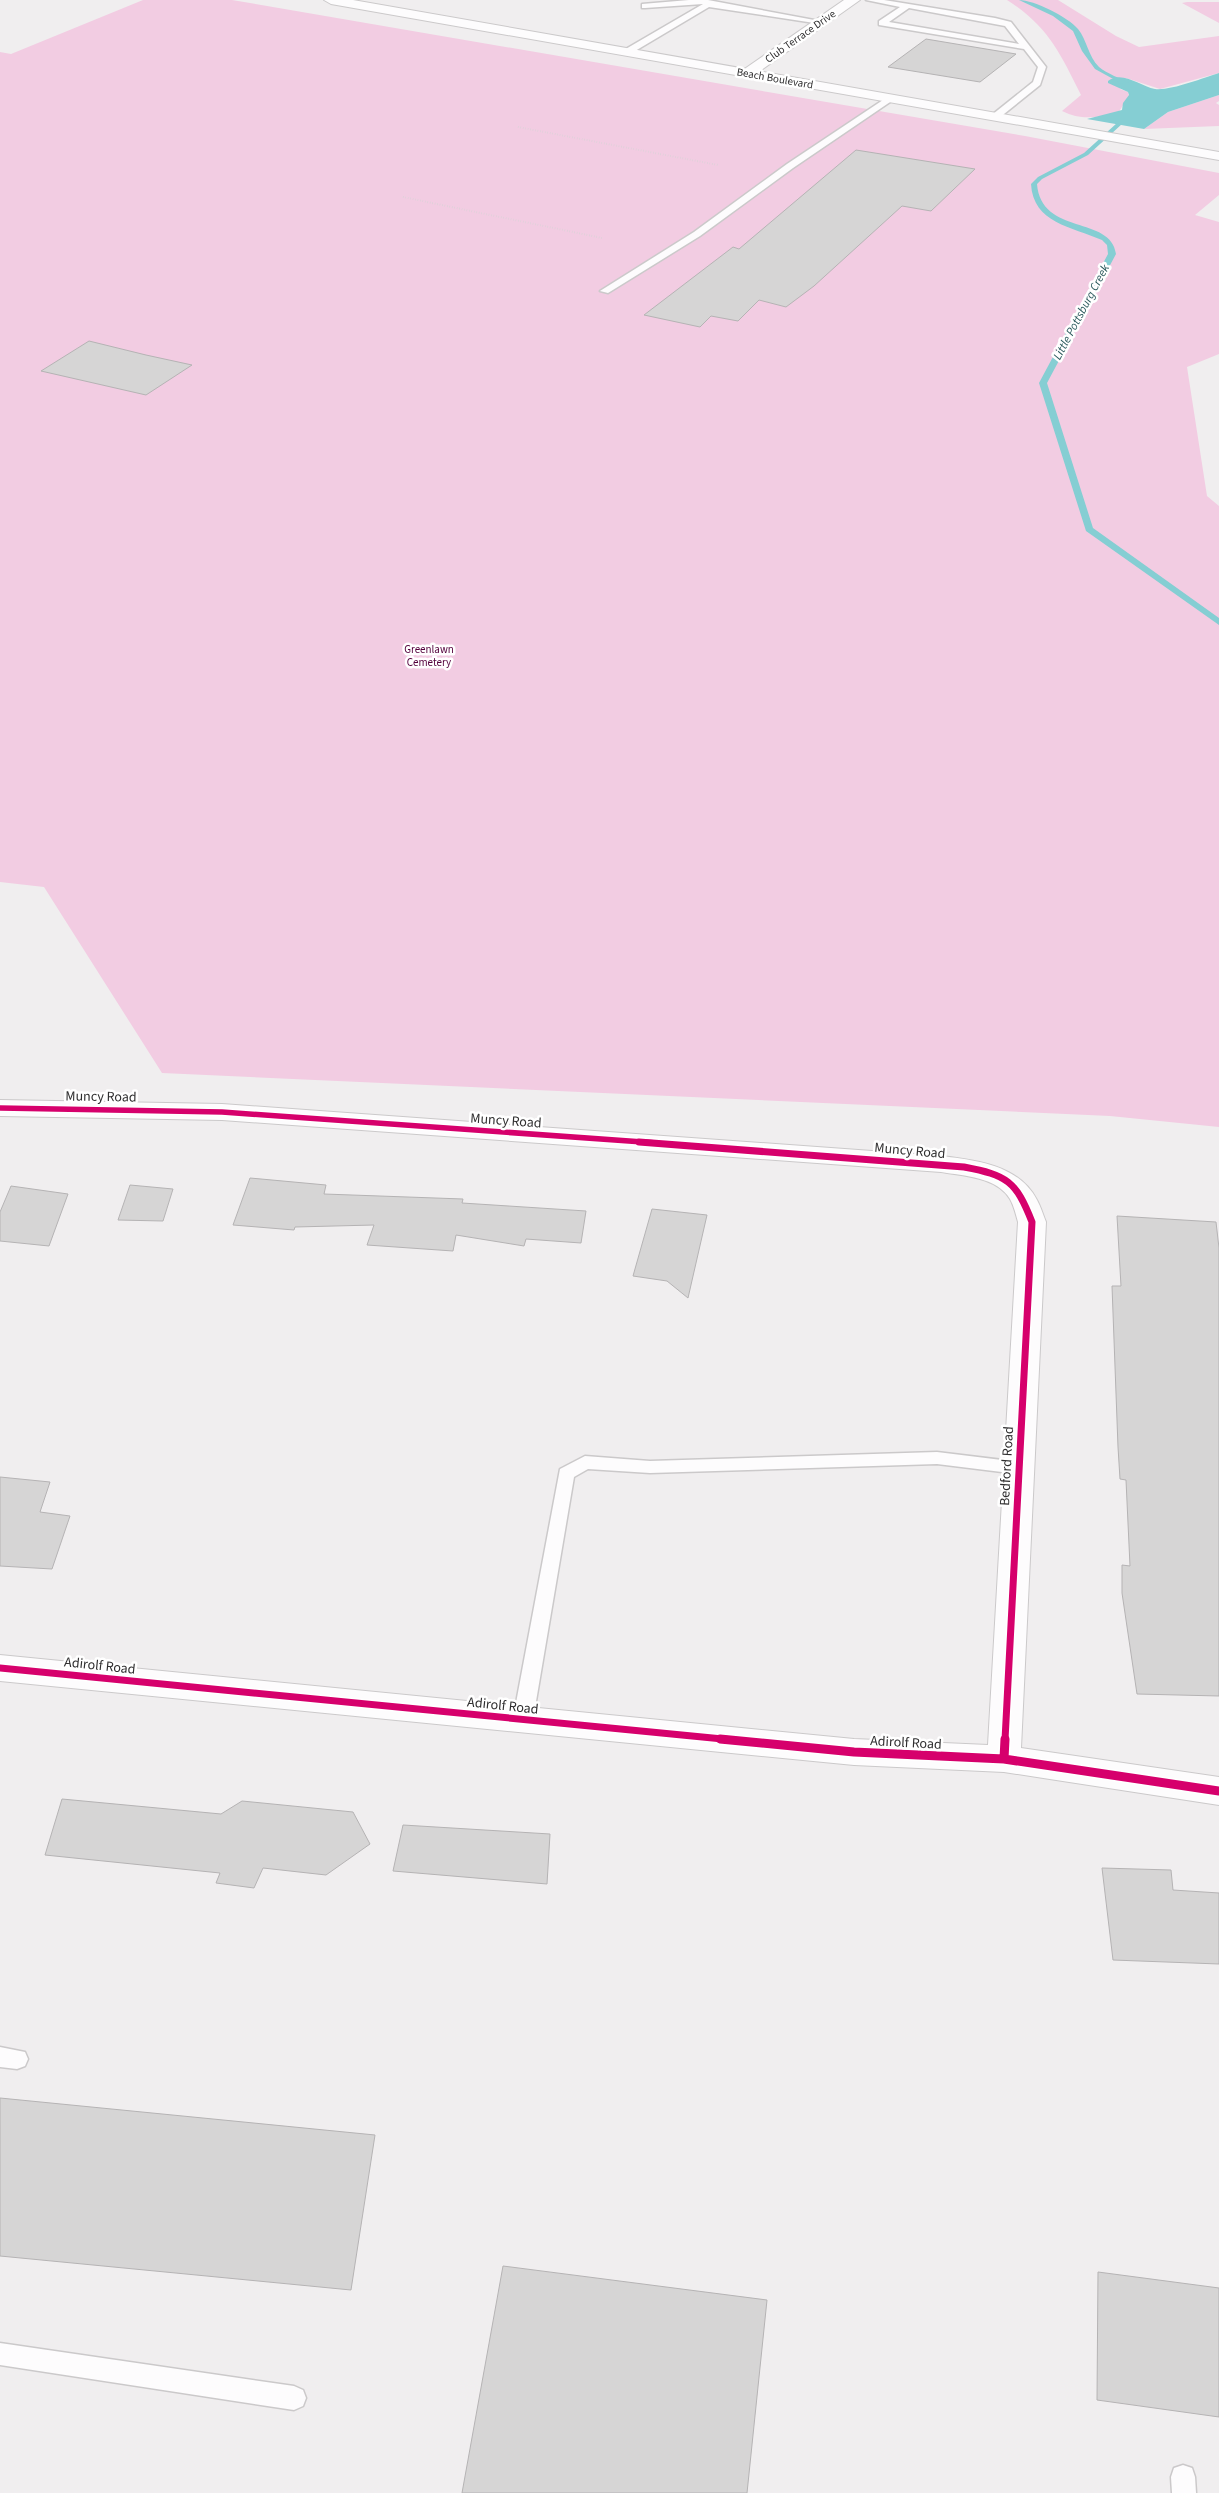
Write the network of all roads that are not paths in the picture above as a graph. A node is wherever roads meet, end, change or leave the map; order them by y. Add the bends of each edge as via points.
1 (331, 0) edge
2 (853, 0) edge
3 (870, 0) edge
4 (708, 4) junction
5 (645, 6) dead end
6 (907, 6) junction
7 (821, 22) junction
8 (1025, 47) junction
9 (627, 52) junction
10 (748, 73) junction
11 (892, 98) junction
12 (996, 116) junction
13 (1219, 156) edge
14 (605, 291) dead end
15 (0, 1108) edge
16 (1008, 1182) joint
17 (1019, 1468) junction
18 (0, 1668) edge
19 (523, 1719) junction
20 (1004, 1759) junction
21 (1219, 1791) edge
22 (0, 2354) edge
23 (294, 2398) dead end

1 - 9 main road, Beach Boulevard
2 - 7 main road, Club Terrace Drive
3 - 6 lane
4 - 5 lane via 704,0
4 - 7 lane
4 - 9 lane
6 - 8 lane via 1008,24
6 - 8 lane via 882,23
7 - 10 main road, Club Terrace Drive
8 - 12 lane via 1042,67 1037,83
9 - 10 main road, Beach Boulevard
10 - 11 main road, Beach Boulevard
11 - 12 main road, Beach Boulevard
11 - 14 lane via 790,166 697,234
12 - 13 main road, Beach Boulevard
15 - 16 main road, Muncy Road via 222,1112 940,1164 978,1169
16 - 17 main road, Bedford Road via 1023,1199 1032,1222
17 - 19 lane via 937,1458 650,1466 584,1462 566,1474
17 - 20 main road, Bedford Road
18 - 19 main road, Adirolf Road
19 - 20 main road, Adirolf Road via 854,1752
20 - 21 main road, Adirolf Road
22 - 23 lane

